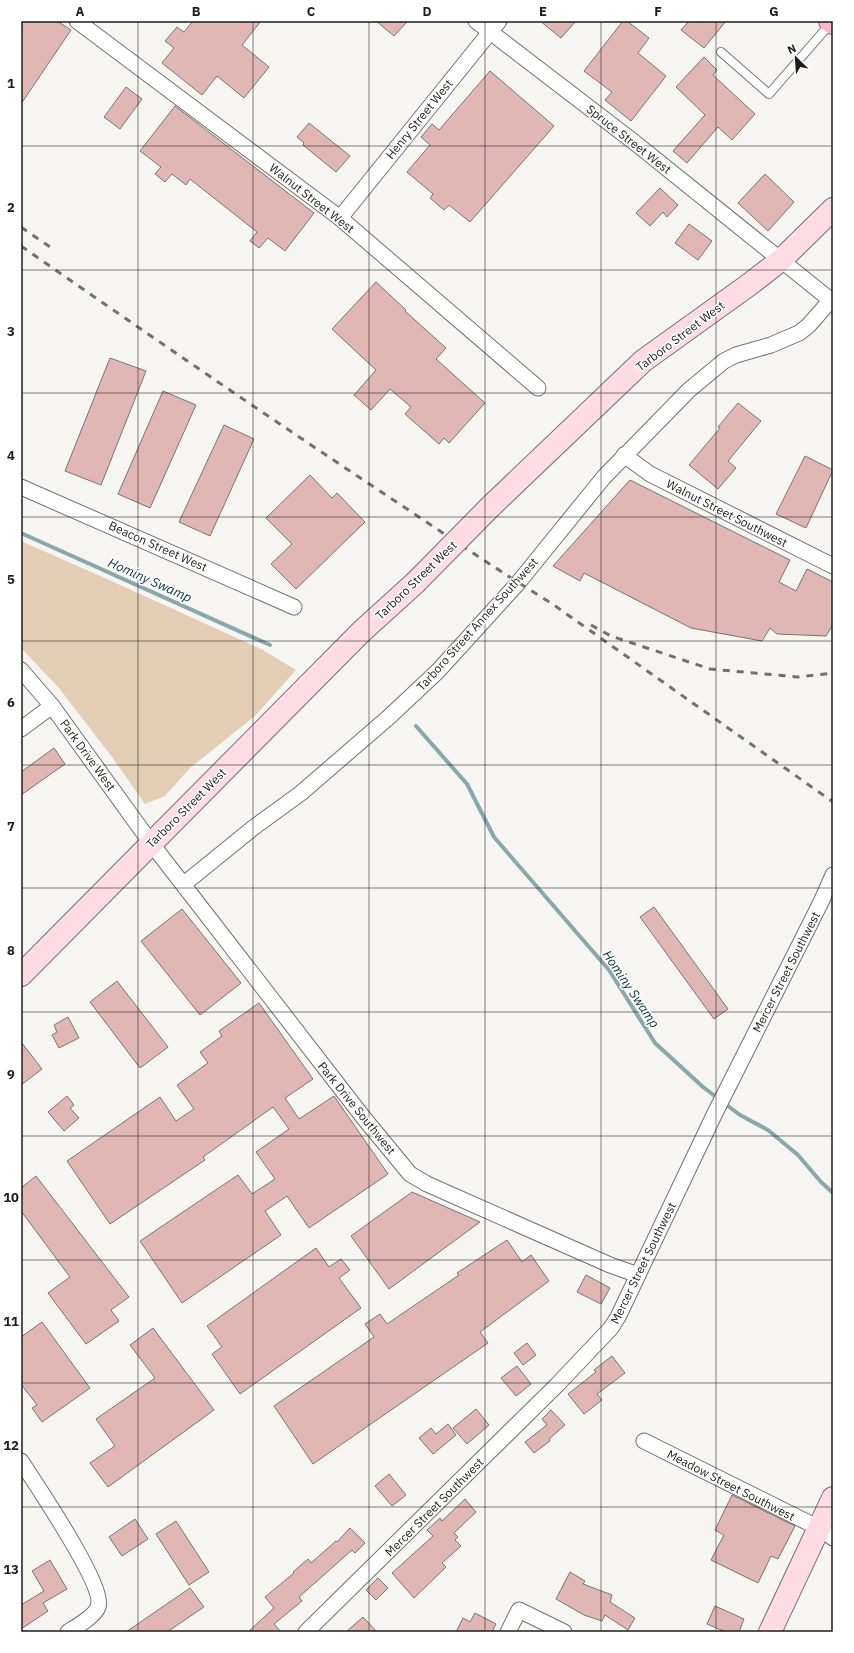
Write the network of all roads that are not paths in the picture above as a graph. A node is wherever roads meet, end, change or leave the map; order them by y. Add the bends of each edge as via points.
1 (77, 21) edge
2 (476, 21) edge
3 (832, 22) edge
4 (494, 27) edge
5 (721, 52) dead end
6 (833, 209) edge
7 (340, 218) junction
8 (781, 260) junction
9 (832, 301) edge
10 (538, 388) dead end
11 (624, 455) junction
12 (21, 487) edge
13 (833, 566) edge
14 (294, 607) dead end
15 (21, 670) edge
16 (52, 706) junction
17 (21, 729) edge
18 (151, 843) junction
19 (833, 876) edge
20 (184, 884) junction
21 (827, 905) edge
22 (21, 974) edge
23 (638, 1275) junction
24 (644, 1441) dead end
25 (21, 1461) edge
26 (833, 1498) edge
27 (826, 1533) edge
28 (68, 1632) edge
29 (306, 1632) edge
30 (508, 1632) edge
31 (564, 1632) edge
32 (770, 1632) edge

1 - 7 street, Walnut Street West
2 - 4 street, Spruce Street West
3 - 5 lane via 769,94
4 - 7 street, Henry Street West
4 - 8 street, Spruce Street West
6 - 8 main road, Tarboro Street West
7 - 10 street, Walnut Street West
8 - 9 street, Spruce Street West
8 - 18 main road, Tarboro Street West, bridge via 643,361 415,583 361,632
9 - 11 street, Tarboro Street Annex Southwest via 799,333 771,345 736,354 724,361 689,390
11 - 13 street, Walnut Street Southwest via 650,474
11 - 20 street, Tarboro Street Annex Southwest via 518,583 438,671 301,793
12 - 14 street, Beacon Street West
15 - 16 street, Park Drive West
16 - 17 street
16 - 18 street, Park Drive West
18 - 20 street, Park Drive Southwest
18 - 22 main road, Tarboro Street West
19 - 21 street, Mercer Street Southwest
20 - 23 street, Park Drive Southwest via 363,1117 410,1174 442,1191
21 - 23 street, Mercer Street Southwest via 727,1089
23 - 29 street, Mercer Street Southwest via 611,1328 557,1386
24 - 27 street, Meadow Street Southwest
25 - 28 street via 84,1563 98,1594 99,1607
26 - 27 main road
27 - 32 main road
30 - 31 street via 519,1610

